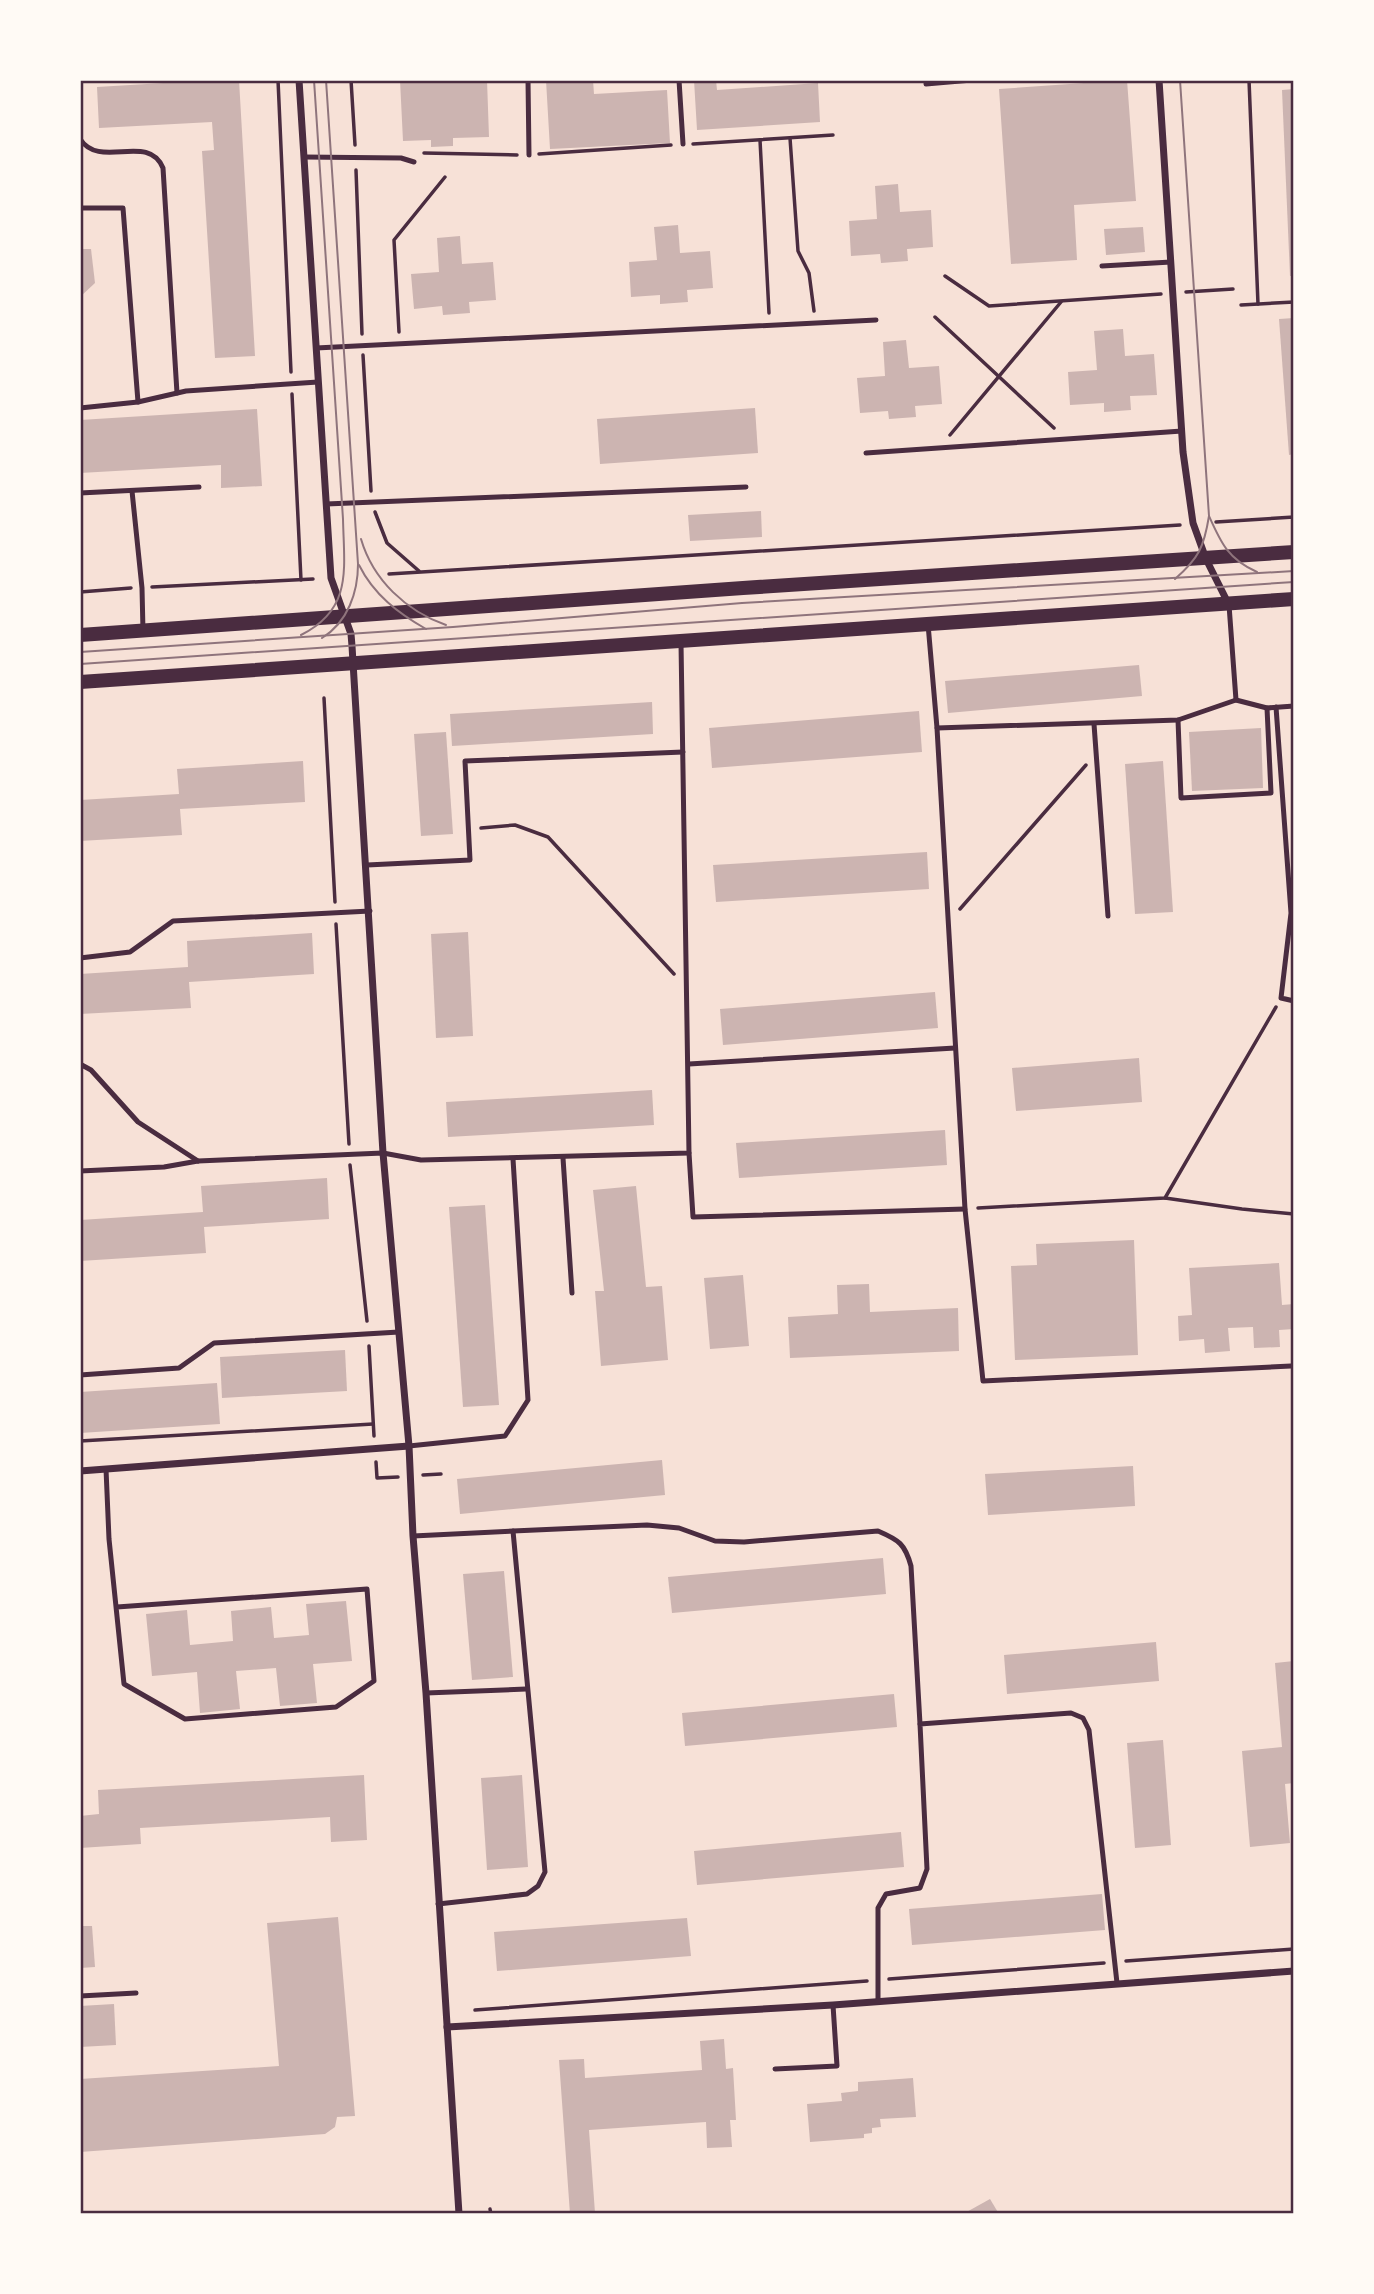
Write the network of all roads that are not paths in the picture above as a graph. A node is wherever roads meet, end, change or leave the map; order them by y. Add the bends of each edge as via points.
1 (299, 80) edge
2 (528, 80) edge
3 (679, 80) edge
4 (972, 80) edge
5 (1159, 80) edge
6 (926, 84) dead end
7 (80, 139) edge
8 (683, 145) road end
9 (529, 155) road end
10 (304, 157) junction
11 (414, 162) dead end
12 (80, 208) edge
13 (1171, 262) junction
14 (1102, 266) dead end
15 (876, 320) dead end
16 (316, 348) junction
17 (318, 382) junction
18 (177, 393) junction
19 (138, 402) junction
20 (80, 408) edge
21 (1182, 431) junction
22 (866, 453) dead end
23 (199, 487) dead end
24 (746, 487) dead end
25 (132, 491) junction
26 (80, 493) edge
27 (326, 504) junction
28 (1293, 552) edge
29 (1206, 559) junction
30 (1293, 599) edge
31 (1229, 604) junction
32 (344, 617) junction
33 (928, 624) junction
34 (143, 631) junction
35 (80, 635) edge
36 (681, 641) junction
37 (353, 664) junction
38 (80, 682) edge
39 (1236, 700) junction
40 (1293, 706) edge
41 (1276, 707) junction
42 (1267, 708) junction
43 (1178, 720) junction
44 (1094, 724) junction
45 (937, 727) junction
46 (683, 752) junction
47 (367, 865) junction
48 (370, 911) junction
49 (1108, 916) dead end
50 (80, 957) edge
51 (1293, 1001) edge
52 (955, 1048) junction
53 (80, 1064) edge
54 (689, 1064) junction
55 (383, 1153) junction
56 (689, 1153) junction
57 (563, 1158) junction
58 (513, 1159) junction
59 (198, 1161) junction
60 (80, 1171) edge
61 (965, 1209) junction
62 (572, 1293) dead end
63 (399, 1332) junction
64 (1291, 1366) dead end
65 (80, 1375) edge
66 (409, 1446) junction
67 (106, 1469) junction
68 (80, 1471) edge
69 (513, 1531) junction
70 (413, 1536) junction
71 (117, 1607) junction
72 (526, 1689) junction
73 (426, 1693) junction
74 (920, 1724) junction
75 (438, 1904) junction
76 (1293, 1971) edge
77 (1117, 1983) junction
78 (136, 1993) dead end
79 (80, 1996) edge
80 (878, 2001) junction
81 (834, 2005) junction
82 (447, 2027) junction
83 (775, 2068) dead end
84 (459, 2214) edge

1 - 10 street
2 - 9 lane
3 - 8 lane
4 - 6 lane
5 - 13 street
7 - 18 lane via 99,153 140,151 160,160
10 - 11 lane
10 - 16 street
12 - 19 lane via 123,208
13 - 14 lane
13 - 21 street
15 - 16 lane
16 - 17 street
17 - 18 lane
17 - 27 street
18 - 19 lane
19 - 20 lane
21 - 22 lane
21 - 29 street via 1194,523
23 - 25 lane
24 - 27 lane
25 - 26 lane
25 - 34 lane
27 - 32 street via 331,578
28 - 29 main road
29 - 31 street
29 - 32 main road
30 - 31 main road
31 - 33 main road
31 - 39 lane
32 - 34 main road
32 - 37 street via 351,634
33 - 36 main road
33 - 45 lane
34 - 35 main road
36 - 37 main road
36 - 46 lane
37 - 38 main road
37 - 47 street
39 - 42 lane
39 - 43 lane
40 - 41 lane
41 - 42 lane
41 - 51 lane via 1291,913 1281,998
42 - 43 lane via 1271,793 1181,798
43 - 44 lane
44 - 45 lane
44 - 49 lane
45 - 52 lane
46 - 47 lane via 465,761 470,860
46 - 54 lane
47 - 48 street
48 - 50 lane via 173,921 130,952
48 - 55 street
52 - 54 lane
52 - 61 lane
53 - 59 lane via 91,1070 138,1122
54 - 56 lane
55 - 58 lane via 421,1160
55 - 59 lane
55 - 63 street
56 - 57 lane
56 - 61 lane via 693,1217
57 - 58 lane
57 - 62 lane
58 - 66 lane via 528,1400 505,1436
59 - 60 lane
61 - 64 lane via 983,1381
63 - 65 lane via 214,1343 179,1368
63 - 66 street
66 - 67 street
66 - 70 street
67 - 68 street
67 - 71 lane
69 - 70 lane
69 - 72 lane
69 - 74 lane via 647,1525 679,1528 715,1541 878,1531 895,1538 907,1550 911,1566
70 - 73 street
71 - 71 lane via 124,1684 185,1719 336,1707 374,1681 367,1588
72 - 73 lane
72 - 75 lane via 545,1872 527,1894
73 - 75 street
74 - 77 lane via 1071,1713 1083,1718 1089,1730
74 - 80 lane via 927,1869 920,1888 886,1894 878,1908
75 - 82 street
76 - 77 street
77 - 80 street
78 - 79 lane
80 - 81 street
81 - 82 street
81 - 83 lane via 837,2066
82 - 84 street

